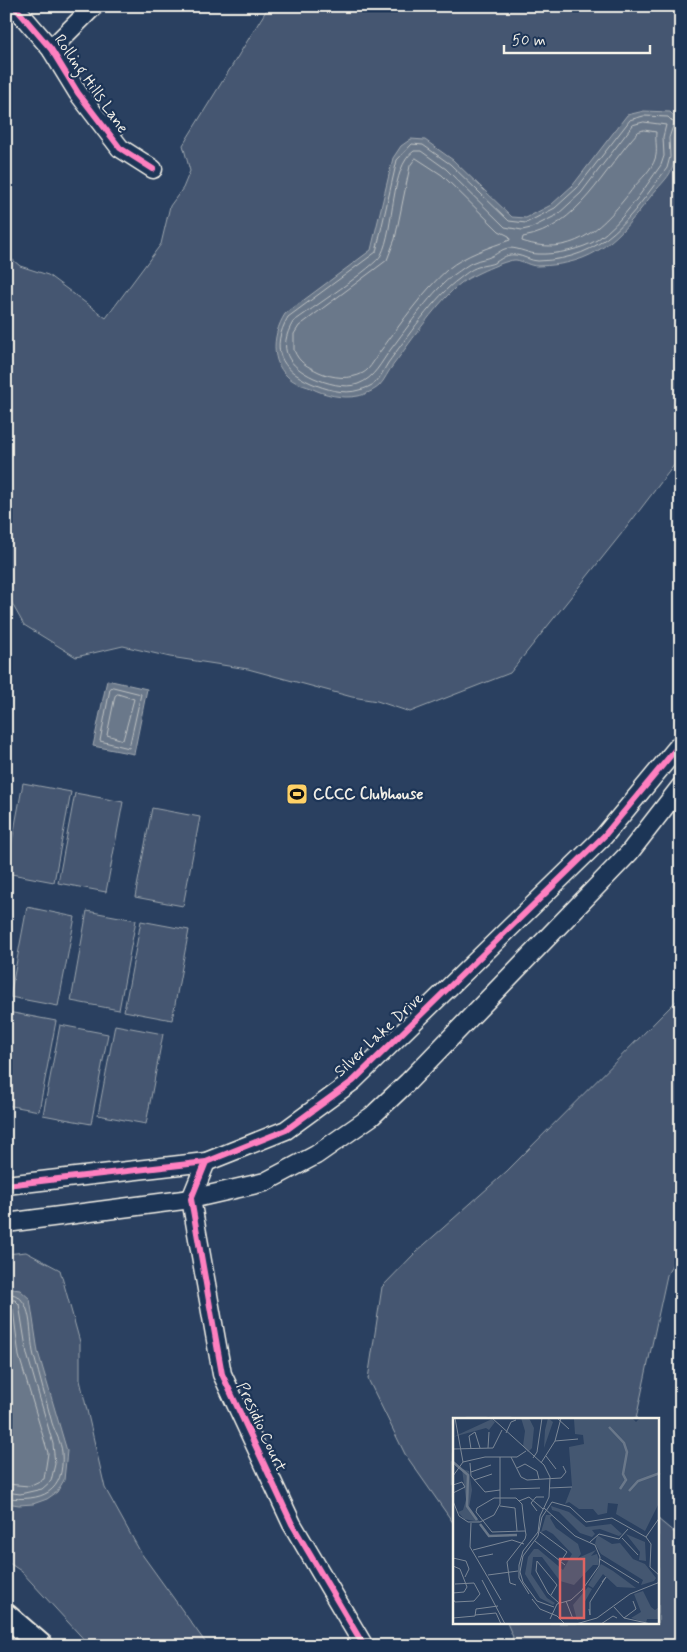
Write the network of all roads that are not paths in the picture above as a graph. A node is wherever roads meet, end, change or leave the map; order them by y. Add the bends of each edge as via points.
1 (14, 6) edge
2 (94, 6) edge
3 (50, 49) junction
4 (153, 169) dead end
5 (681, 743) edge
6 (681, 786) edge
7 (206, 1162) junction
8 (6, 1185) edge
9 (191, 1199) junction
10 (6, 1223) edge
11 (6, 1615) edge
12 (42, 1646) edge
13 (364, 1646) edge

1 - 3 street, Rolling Hills Lane
2 - 3 street
3 - 4 street, Rolling Hills Lane via 78,93 120,148
5 - 7 street, Silver Lake Drive via 604,836 354,1081 286,1130
6 - 9 street via 630,854 372,1116 316,1155 265,1182
7 - 8 street, Silver Lake Drive
7 - 9 street
9 - 10 street
9 - 13 street, Presidio Court via 222,1374 292,1524
11 - 12 street

